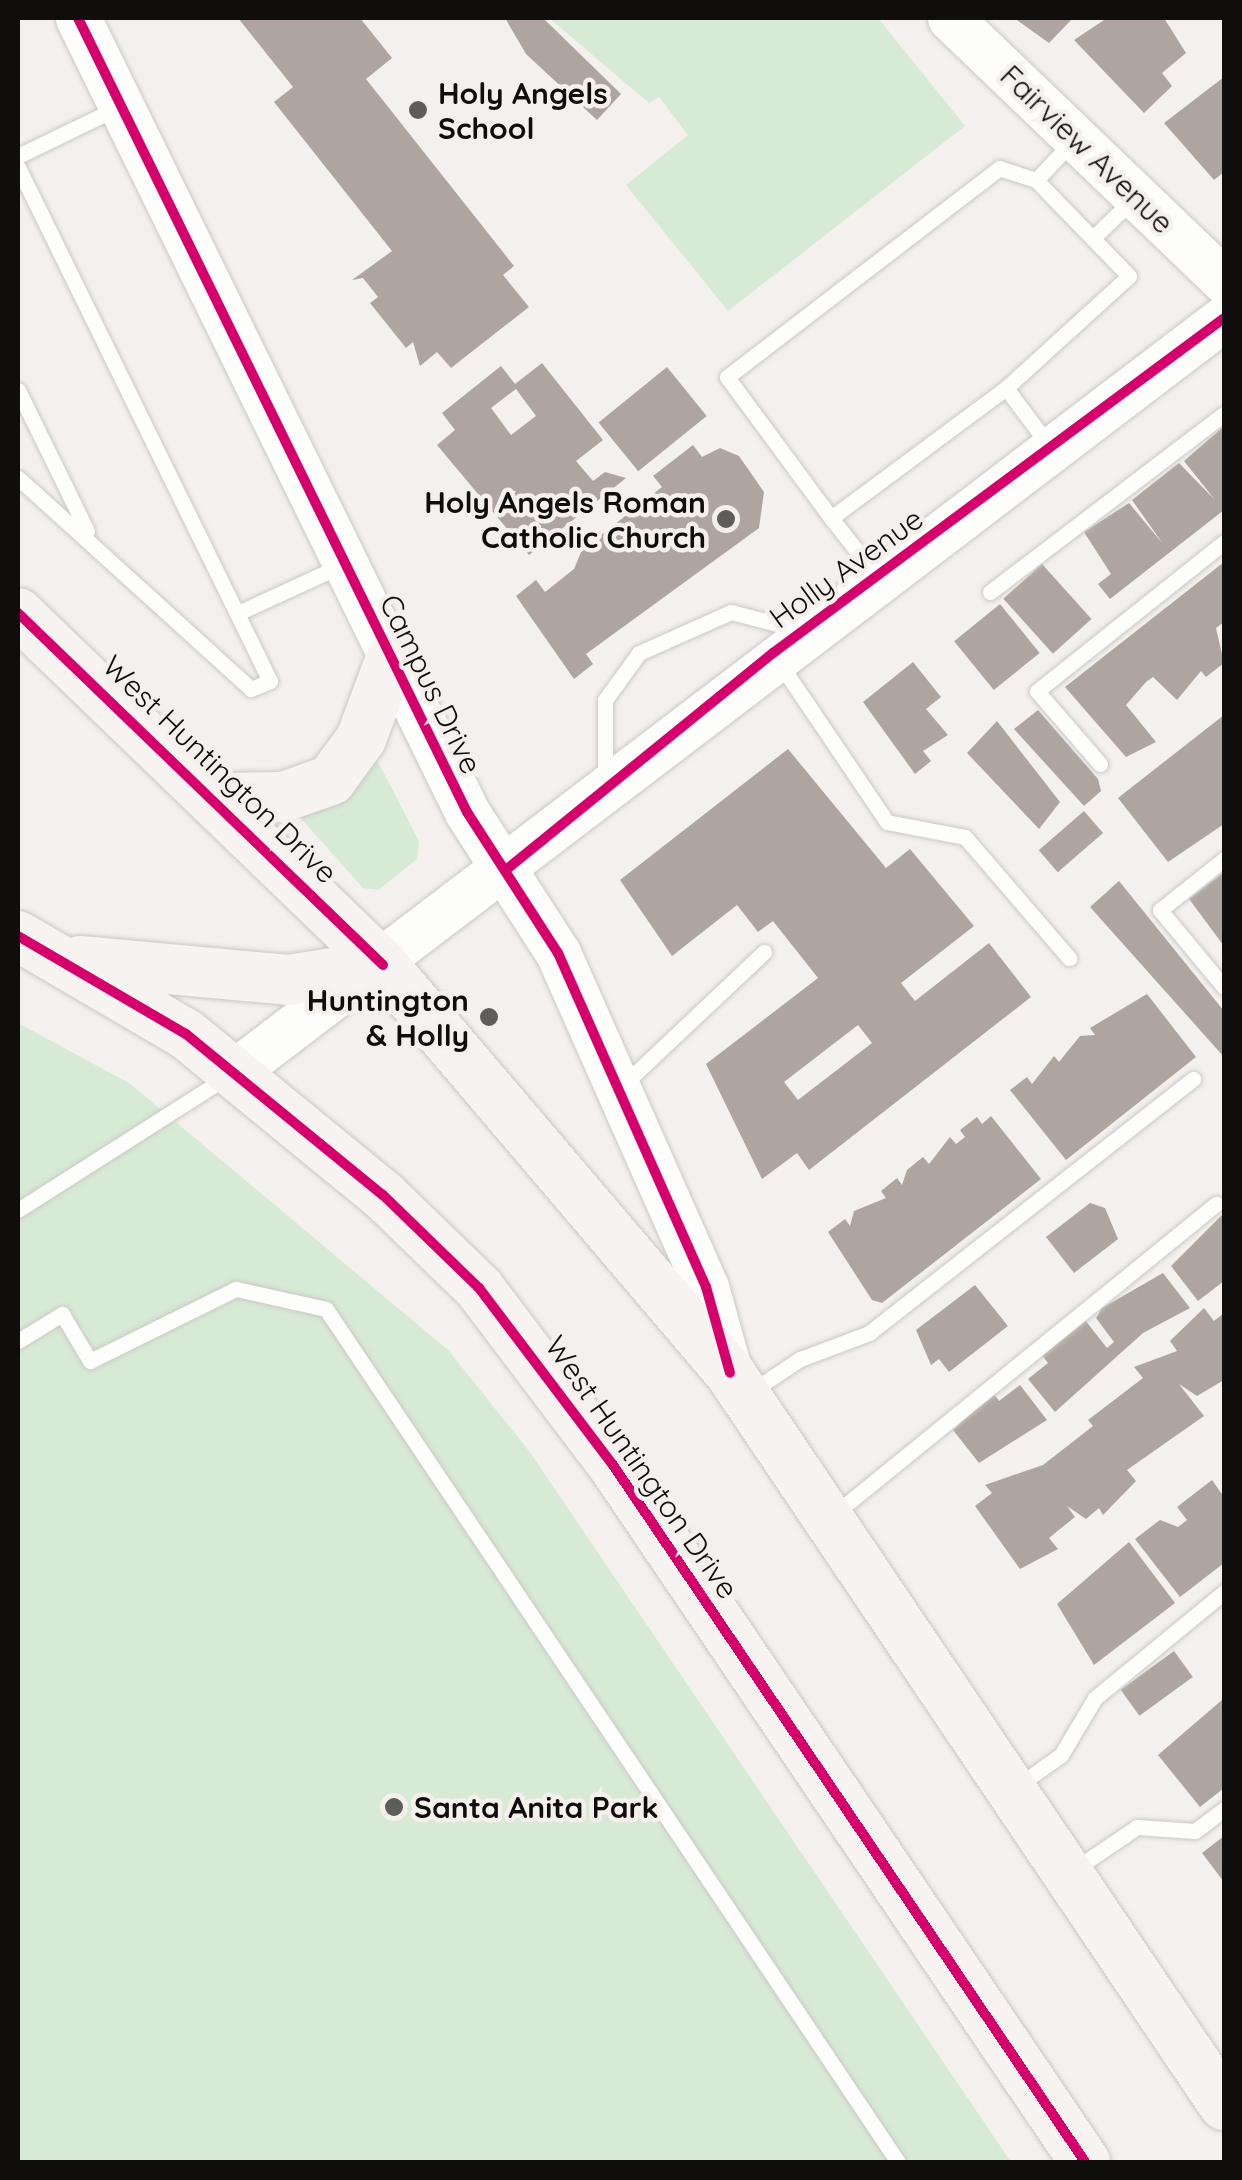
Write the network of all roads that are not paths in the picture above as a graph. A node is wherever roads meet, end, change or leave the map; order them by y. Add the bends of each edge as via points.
1 (78, 18) edge
2 (950, 18) edge
3 (120, 106) junction
4 (1075, 138) junction
5 (18, 156) edge
6 (18, 167) edge
7 (1036, 180) junction
8 (1136, 196) junction
9 (1096, 236) junction
10 (1224, 281) edge
11 (1224, 318) edge
12 (1006, 388) junction
13 (18, 390) edge
14 (1224, 414) edge
15 (1050, 447) junction
16 (18, 478) edge
17 (831, 518) junction
18 (91, 538) junction
19 (1224, 542) edge
20 (344, 564) junction
21 (877, 577) junction
22 (990, 592) dead end
23 (18, 613) edge
24 (238, 613) junction
25 (788, 642) junction
26 (390, 661) junction
27 (1100, 764) dead end
28 (606, 789) junction
29 (218, 798) junction
30 (1224, 859) edge
31 (507, 869) junction
32 (18, 936) edge
33 (764, 952) dead end
34 (1070, 958) dead end
35 (70, 960) junction
36 (383, 965) junction
37 (1224, 987) edge
38 (234, 1072) junction
39 (1193, 1079) dead end
40 (620, 1088) junction
41 (1216, 1204) dead end
42 (18, 1210) edge
43 (18, 1341) edge
44 (737, 1385) junction
45 (829, 1518) junction
46 (1224, 1592) edge
47 (1013, 1790) junction
48 (1224, 1810) edge
49 (1069, 1873) junction
50 (1224, 2105) edge
51 (898, 2162) edge
52 (1085, 2162) edge

1 - 3 street, Campus Drive
2 - 4 street, Fairview Avenue
3 - 5 lane
3 - 20 street, Campus Drive
4 - 7 lane
4 - 8 street, Fairview Avenue
6 - 24 lane
7 - 9 lane
7 - 17 lane via 999,168 726,378
8 - 9 lane
8 - 10 street, Fairview Avenue
9 - 12 lane via 1129,276
11 - 15 street, Holly Avenue
12 - 15 lane
12 - 17 lane
13 - 18 lane
14 - 22 lane
15 - 21 street, Holly Avenue
16 - 18 lane
17 - 21 lane
18 - 24 lane via 251,689 270,681
19 - 27 lane via 1036,691
20 - 24 lane
20 - 26 street, Campus Drive
21 - 25 street, Holly Avenue
23 - 29 main road, West Huntington Drive
25 - 28 street, Holly Avenue
25 - 28 lane via 731,612 639,653 605,700
25 - 34 lane via 887,822 965,838
26 - 29 main road via 361,739 331,780 283,797
26 - 31 street, Campus Drive
28 - 31 street, Holly Avenue
29 - 36 main road, West Huntington Drive
30 - 37 lane via 1160,910
31 - 36 street, Holly Avenue
31 - 40 street, Campus Drive via 558,953
32 - 35 main road, West Huntington Drive
33 - 40 lane
35 - 36 main road via 288,980
35 - 38 main road, West Huntington Drive
36 - 38 street, Holly Avenue
36 - 44 main road, West Huntington Drive
38 - 42 lane
38 - 52 main road, West Huntington Drive via 434,1242 528,1348
39 - 44 lane via 869,1333
40 - 44 street, Campus Drive via 706,1287
41 - 45 lane
43 - 51 lane via 62,1314 90,1361 236,1289 326,1309
44 - 45 main road, West Huntington Drive
45 - 47 main road, West Huntington Drive
46 - 47 lane via 1094,1698 1061,1755
47 - 49 main road, West Huntington Drive
48 - 49 lane via 1195,1831 1137,1828
49 - 50 main road, West Huntington Drive

